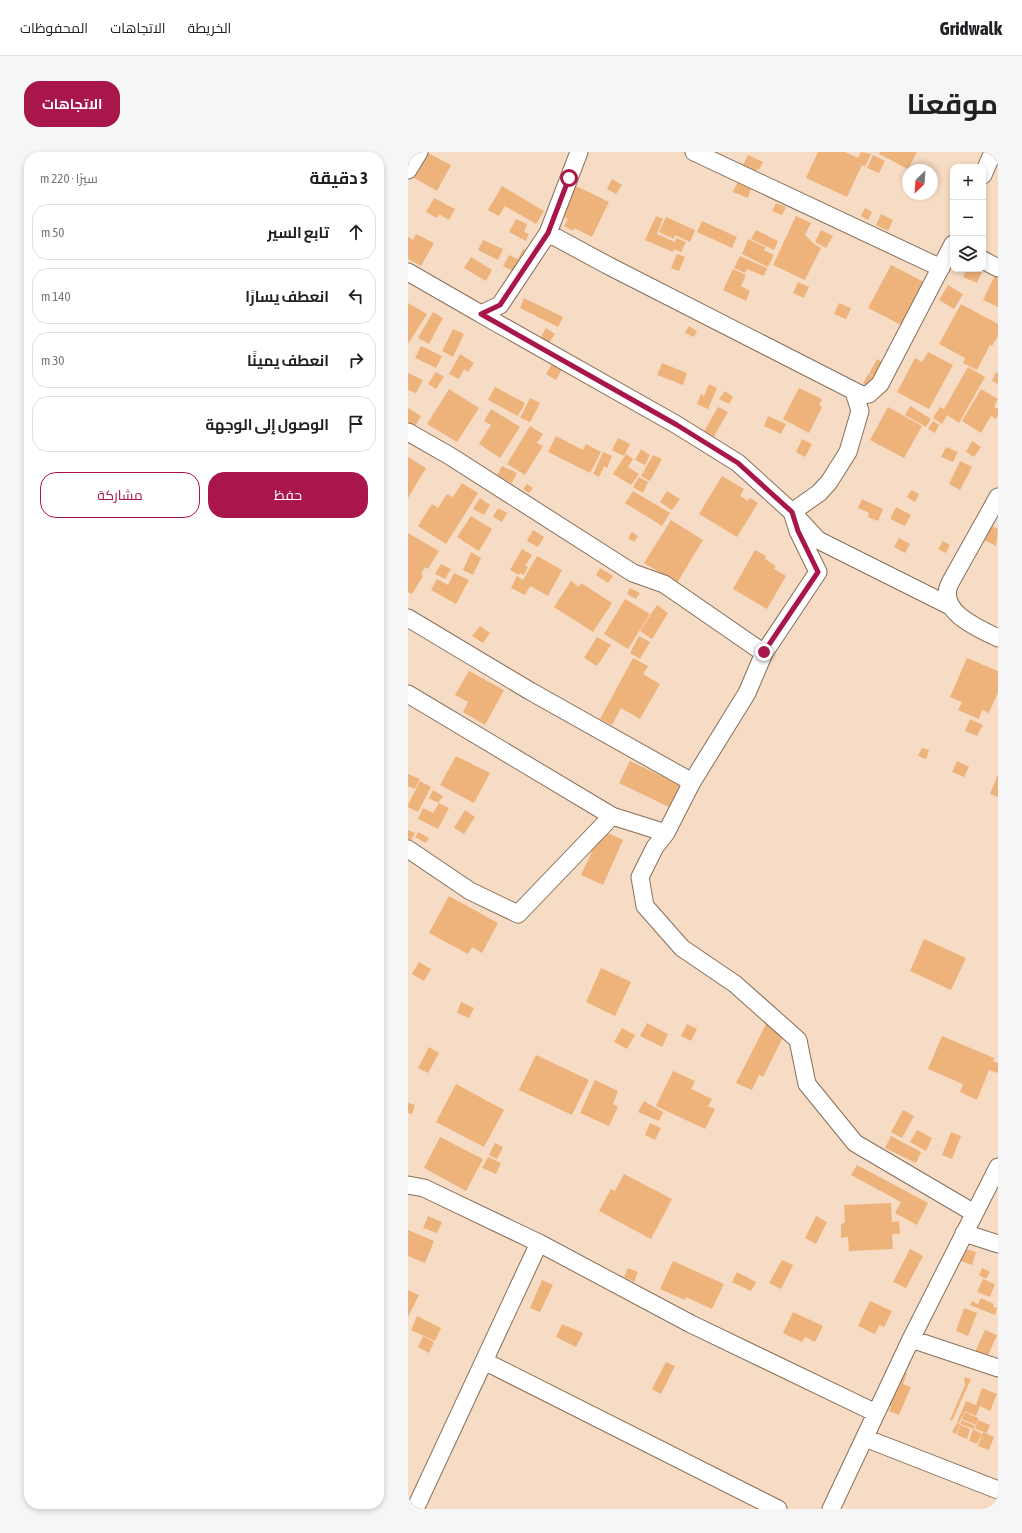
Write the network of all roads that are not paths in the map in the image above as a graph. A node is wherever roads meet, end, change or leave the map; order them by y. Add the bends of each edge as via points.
1 (419, 152) edge
2 (579, 152) edge
3 (694, 152) edge
4 (993, 152) edge
5 (986, 168) edge
6 (408, 170) edge
7 (548, 233) junction
8 (950, 251) edge
9 (986, 262) edge
10 (942, 268) junction
11 (998, 268) edge
12 (408, 272) edge
13 (481, 314) junction
14 (854, 392) junction
15 (408, 432) edge
16 (998, 497) edge
17 (792, 512) junction
18 (950, 606) junction
19 (408, 618) edge
20 (998, 638) edge
21 (764, 652) junction
22 (408, 694) edge
23 (692, 782) junction
24 (612, 816) junction
25 (666, 833) junction
26 (408, 849) edge
27 (998, 1167) edge
28 (408, 1185) edge
29 (974, 1213) junction
30 (964, 1233) junction
31 (540, 1243) junction
32 (998, 1244) edge
33 (911, 1340) junction
34 (484, 1361) junction
35 (998, 1368) edge
36 (876, 1413) junction
37 (865, 1438) junction
38 (998, 1490) edge
39 (415, 1506) edge
40 (778, 1509) edge
41 (831, 1509) edge

1 - 6 street
2 - 7 street
3 - 10 street
4 - 5 street
7 - 13 street via 500,305
7 - 14 street
8 - 10 street
9 - 11 street
10 - 14 street via 880,384 869,394
12 - 13 street
13 - 17 street via 677,425 738,463
14 - 17 street via 860,411 848,452 819,493
15 - 21 street via 633,573 664,584
16 - 18 street via 947,590 946,597
17 - 18 street via 818,540
17 - 21 street via 798,531 818,572
18 - 20 street via 973,625
19 - 23 street via 530,691
21 - 23 street via 747,693
22 - 24 street
23 - 25 street
24 - 25 street
24 - 26 street via 518,914 470,891
25 - 29 street via 655,847 640,877 645,906 682,948 735,984 798,1040 807,1084 855,1143
27 - 29 street
28 - 31 street via 424,1188
29 - 30 street
30 - 32 street
30 - 33 street
31 - 34 street
31 - 36 street via 691,1324
33 - 35 street
33 - 36 street
34 - 39 street
34 - 40 street
36 - 37 street
37 - 38 street
37 - 41 street

